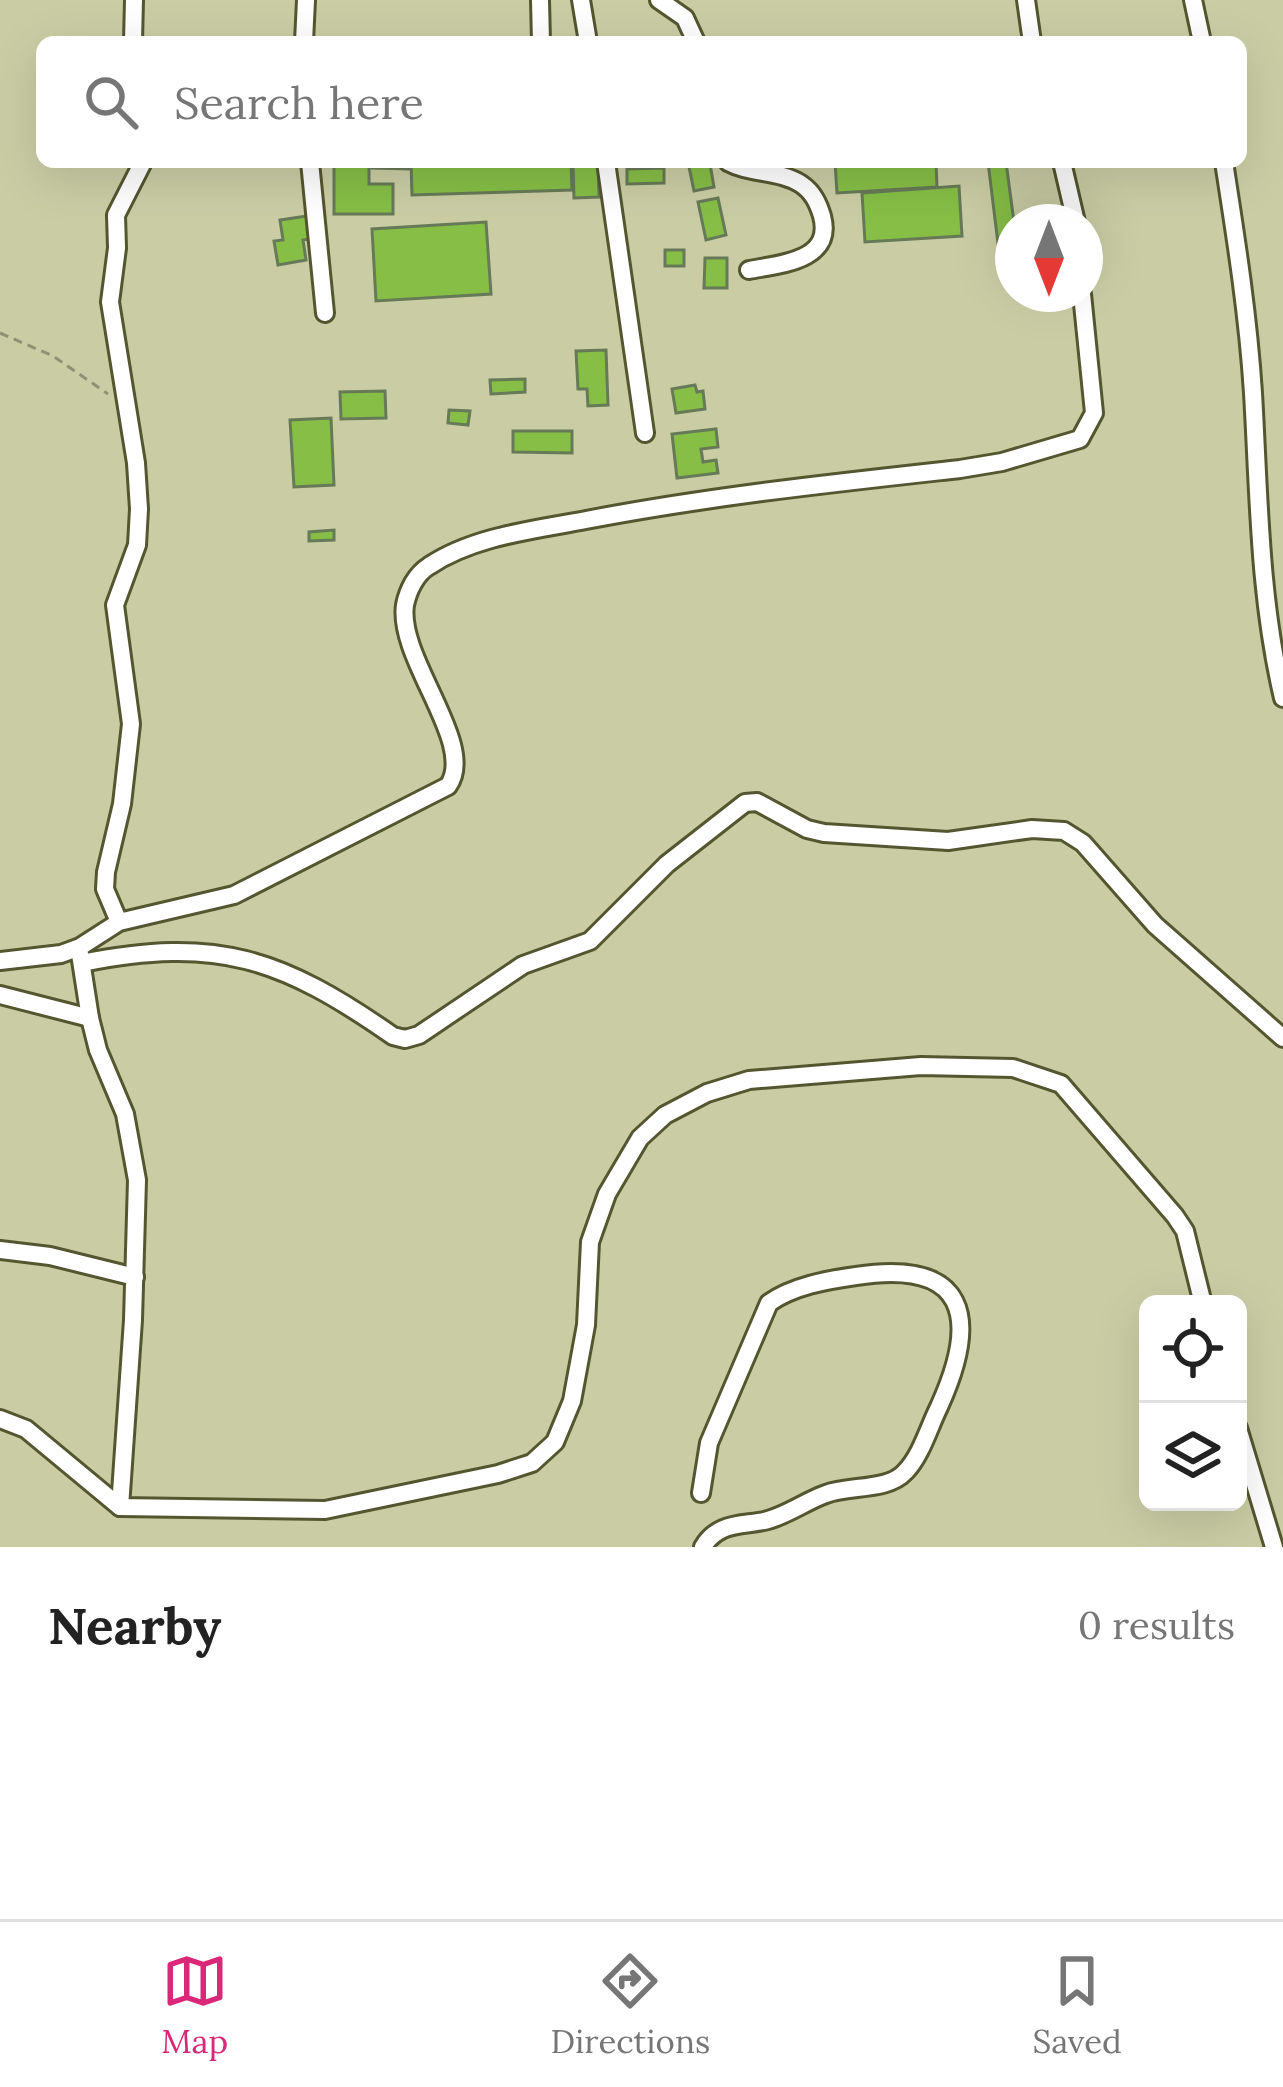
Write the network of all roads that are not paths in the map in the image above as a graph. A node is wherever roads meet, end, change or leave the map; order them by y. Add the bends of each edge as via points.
1 (134, 0) edge
2 (306, 0) edge
3 (540, 0) edge
4 (581, 0) edge
5 (659, 0) edge
6 (1026, 0) edge
7 (1193, 0) edge
8 (133, 36) edge
9 (304, 36) edge
10 (541, 36) edge
11 (587, 36) edge
12 (693, 36) edge
13 (1031, 36) edge
14 (1201, 36) edge
15 (140, 168) edge
16 (311, 168) edge
17 (607, 168) edge
18 (749, 168) edge
19 (1063, 168) edge
20 (1225, 168) edge
21 (1072, 204) edge
22 (749, 270) dead end
23 (1084, 312) edge
24 (325, 313) dead end
25 (645, 433) dead end
26 (1283, 698) edge
27 (119, 922) junction
28 (81, 955) junction
29 (0, 961) edge
30 (0, 994) edge
31 (90, 1018) junction
32 (1283, 1039) edge
33 (0, 1250) edge
34 (135, 1277) junction
35 (1201, 1295) edge
36 (0, 1419) edge
37 (1247, 1458) edge
38 (701, 1493) dead end
39 (121, 1507) junction
40 (703, 1547) edge
41 (1274, 1547) edge

1 - 8 street
2 - 9 street
3 - 10 street
4 - 11 street
5 - 12 street via 685,18
6 - 13 street
7 - 14 street
15 - 27 street via 116,215 110,302 136,463 137,544 115,605 129,762 105,889
16 - 24 street
17 - 25 street
18 - 22 street via 800,183 824,222 812,253
19 - 21 street
20 - 26 street via 1249,350 1264,596
23 - 27 street via 1094,413 1080,439 1002,462 705,497 545,527 425,568 405,603 405,623 453,745 448,786 234,895
27 - 28 street
28 - 29 street
28 - 31 street
28 - 32 street via 169,950 252,961 405,1039 523,965 590,941 705,830 757,802 824,833 949,842 1064,831
30 - 31 street
31 - 34 street via 133,1150
33 - 34 street
34 - 39 street
35 - 39 street via 1185,1231 1061,1084 982,1065 749,1080 665,1115 640,1138 607,1194 590,1242 572,1401 556,1442 532,1463 325,1510
36 - 39 street via 26,1430
37 - 41 street
38 - 40 street via 709,1443 769,1304 833,1279 889,1271 927,1276 946,1290 963,1341 907,1471 724,1528

